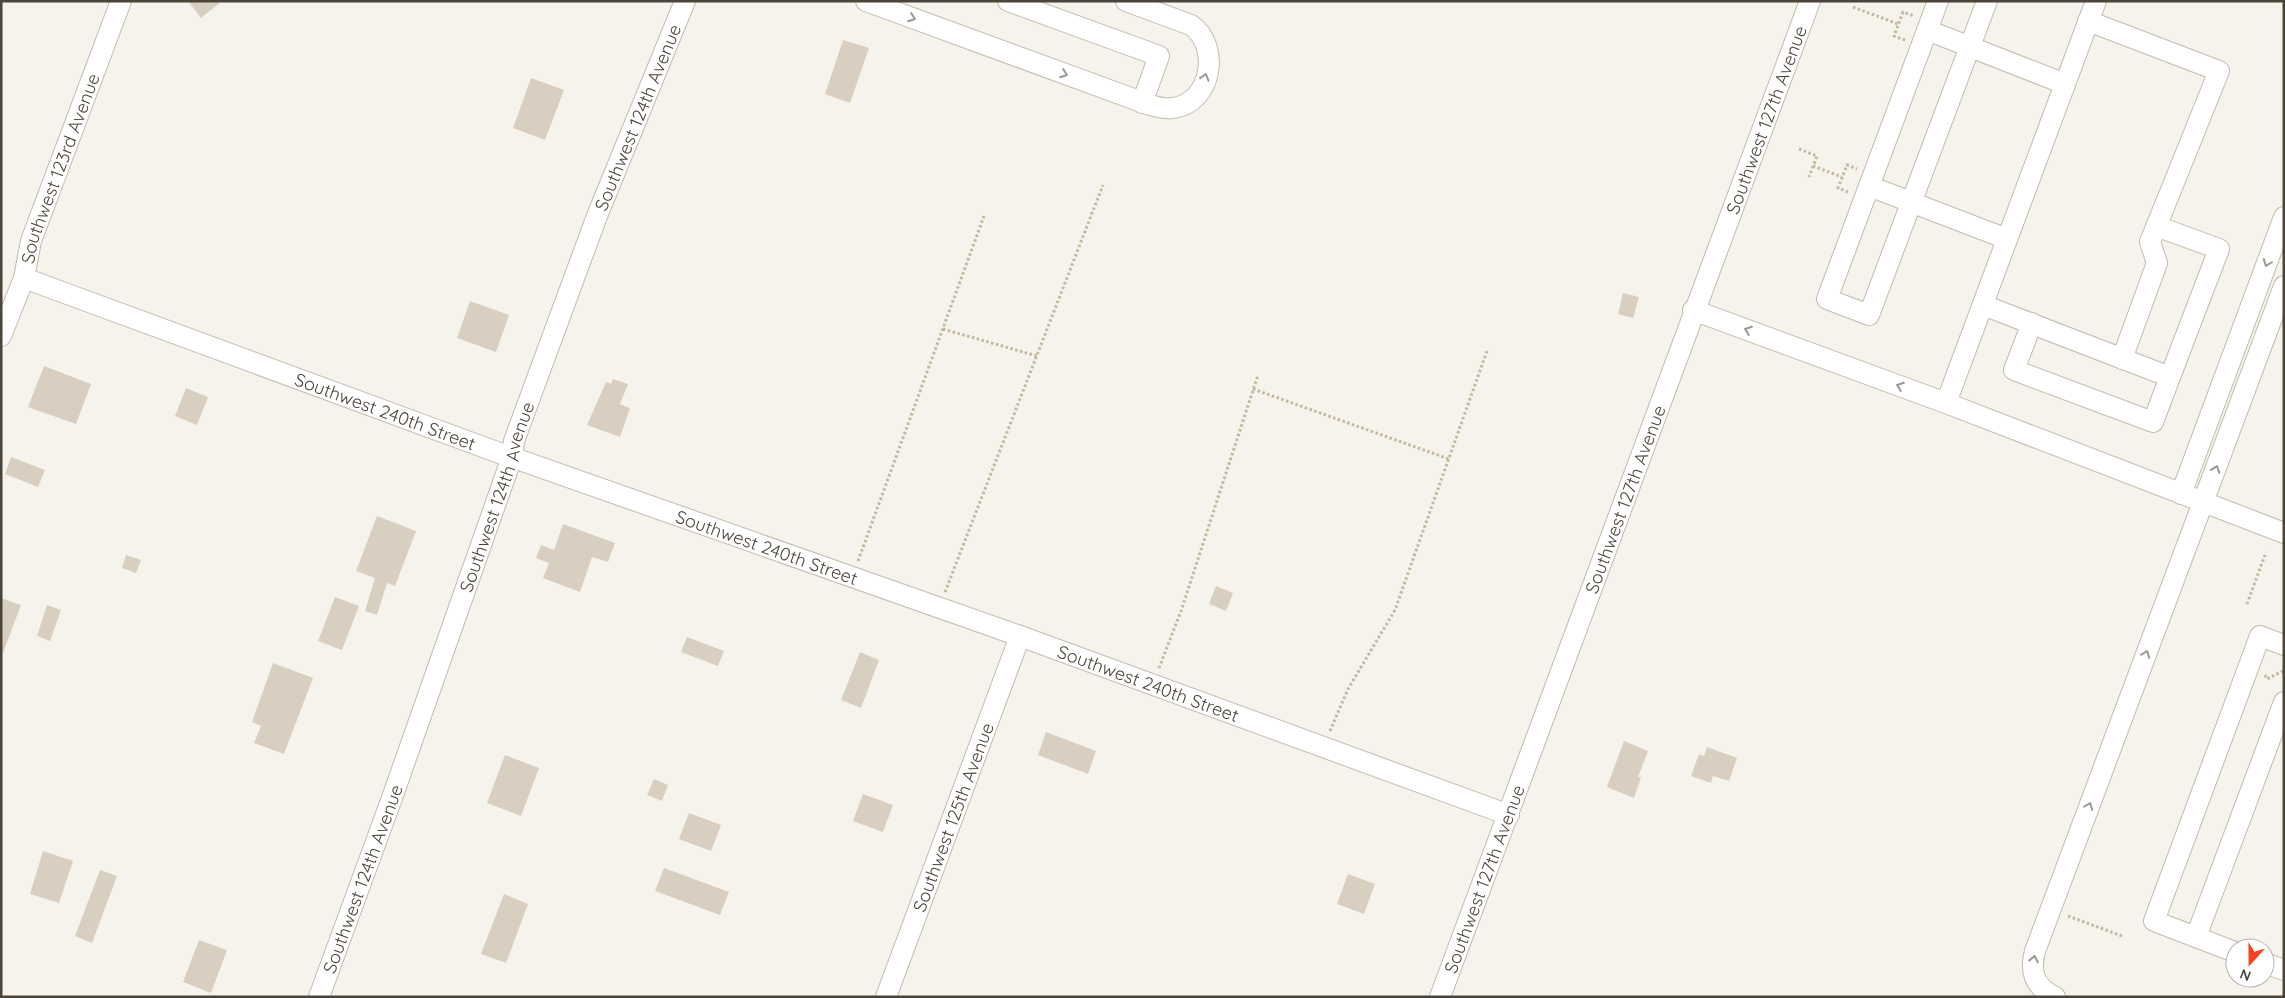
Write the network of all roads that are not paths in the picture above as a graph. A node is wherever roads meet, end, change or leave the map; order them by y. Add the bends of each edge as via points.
1 (121, 1) edge
2 (685, 1) edge
3 (866, 1) edge
4 (1008, 1) edge
5 (1810, 1) edge
6 (1938, 1) edge
7 (1987, 1) edge
8 (2096, 1) edge
9 (1134, 2) edge
10 (2088, 21) junction
11 (1921, 31) junction
12 (1970, 47) junction
13 (2065, 84) junction
14 (1142, 103) junction
15 (1867, 179) junction
16 (1912, 202) junction
17 (2284, 217) edge
18 (2156, 226) junction
19 (2008, 239) junction
20 (24, 278) junction
21 (2284, 286) edge
22 (2254, 297) junction
23 (1983, 305) junction
24 (2280, 307) edge
25 (1693, 310) junction
26 (2032, 323) junction
27 (1, 336) edge
28 (2122, 359) junction
29 (2170, 377) junction
30 (1946, 403) junction
31 (512, 457) junction
32 (2181, 494) junction
33 (2203, 503) junction
34 (2284, 533) edge
35 (1020, 636) junction
36 (2284, 645) edge
37 (2284, 702) edge
38 (1509, 815) junction
39 (2196, 937) junction
40 (2225, 948) edge
41 (319, 997) edge
42 (886, 997) edge
43 (1440, 997) edge
44 (2055, 997) edge

1 - 20 street, Southwest 123rd Avenue via 31,241
2 - 31 street, Southwest 124th Avenue via 597,216 514,441
3 -> 14 street
4 - 14 street via 1159,56
5 - 25 street, Southwest 127th Avenue
6 - 11 street
7 - 12 street
8 - 10 street
14 -> 9 street via 1163,108 1186,104 1198,93 1208,76 1209,55 1205,40 1195,28
10 - 13 street
10 - 18 street via 2219,71
11 - 12 street
11 - 15 street
12 - 13 street
12 - 16 street
13 - 19 street
15 - 16 street
15 - 16 street via 1828,299 1869,315
16 - 19 street
17 -> 22 street
18 - 28 street via 2150,242 2157,263
18 - 29 street via 2219,249
19 - 23 street
20 - 27 street, Southwest 123rd Avenue
20 - 31 street, Southwest 240th Street
21 - 24 street
22 - 24 street
22 - 32 street
23 - 26 street
23 - 30 street
33 -> 24 street
30 -> 25 street
25 - 38 street, Southwest 127th Avenue
26 - 28 street
26 - 29 street via 2014,370 2153,422
28 - 29 street
30 - 32 street
31 - 35 street, Southwest 240th Street
31 - 41 street, Southwest 124th Avenue
32 - 33 street
33 - 34 street
44 -> 33 street via 2036,983 2032,968 2035,951
35 - 38 street, Southwest 240th Street
35 - 42 street, Southwest 125th Avenue
36 - 39 street via 2260,636 2154,921
37 - 39 street
38 - 43 street, Southwest 127th Avenue
39 - 40 street

